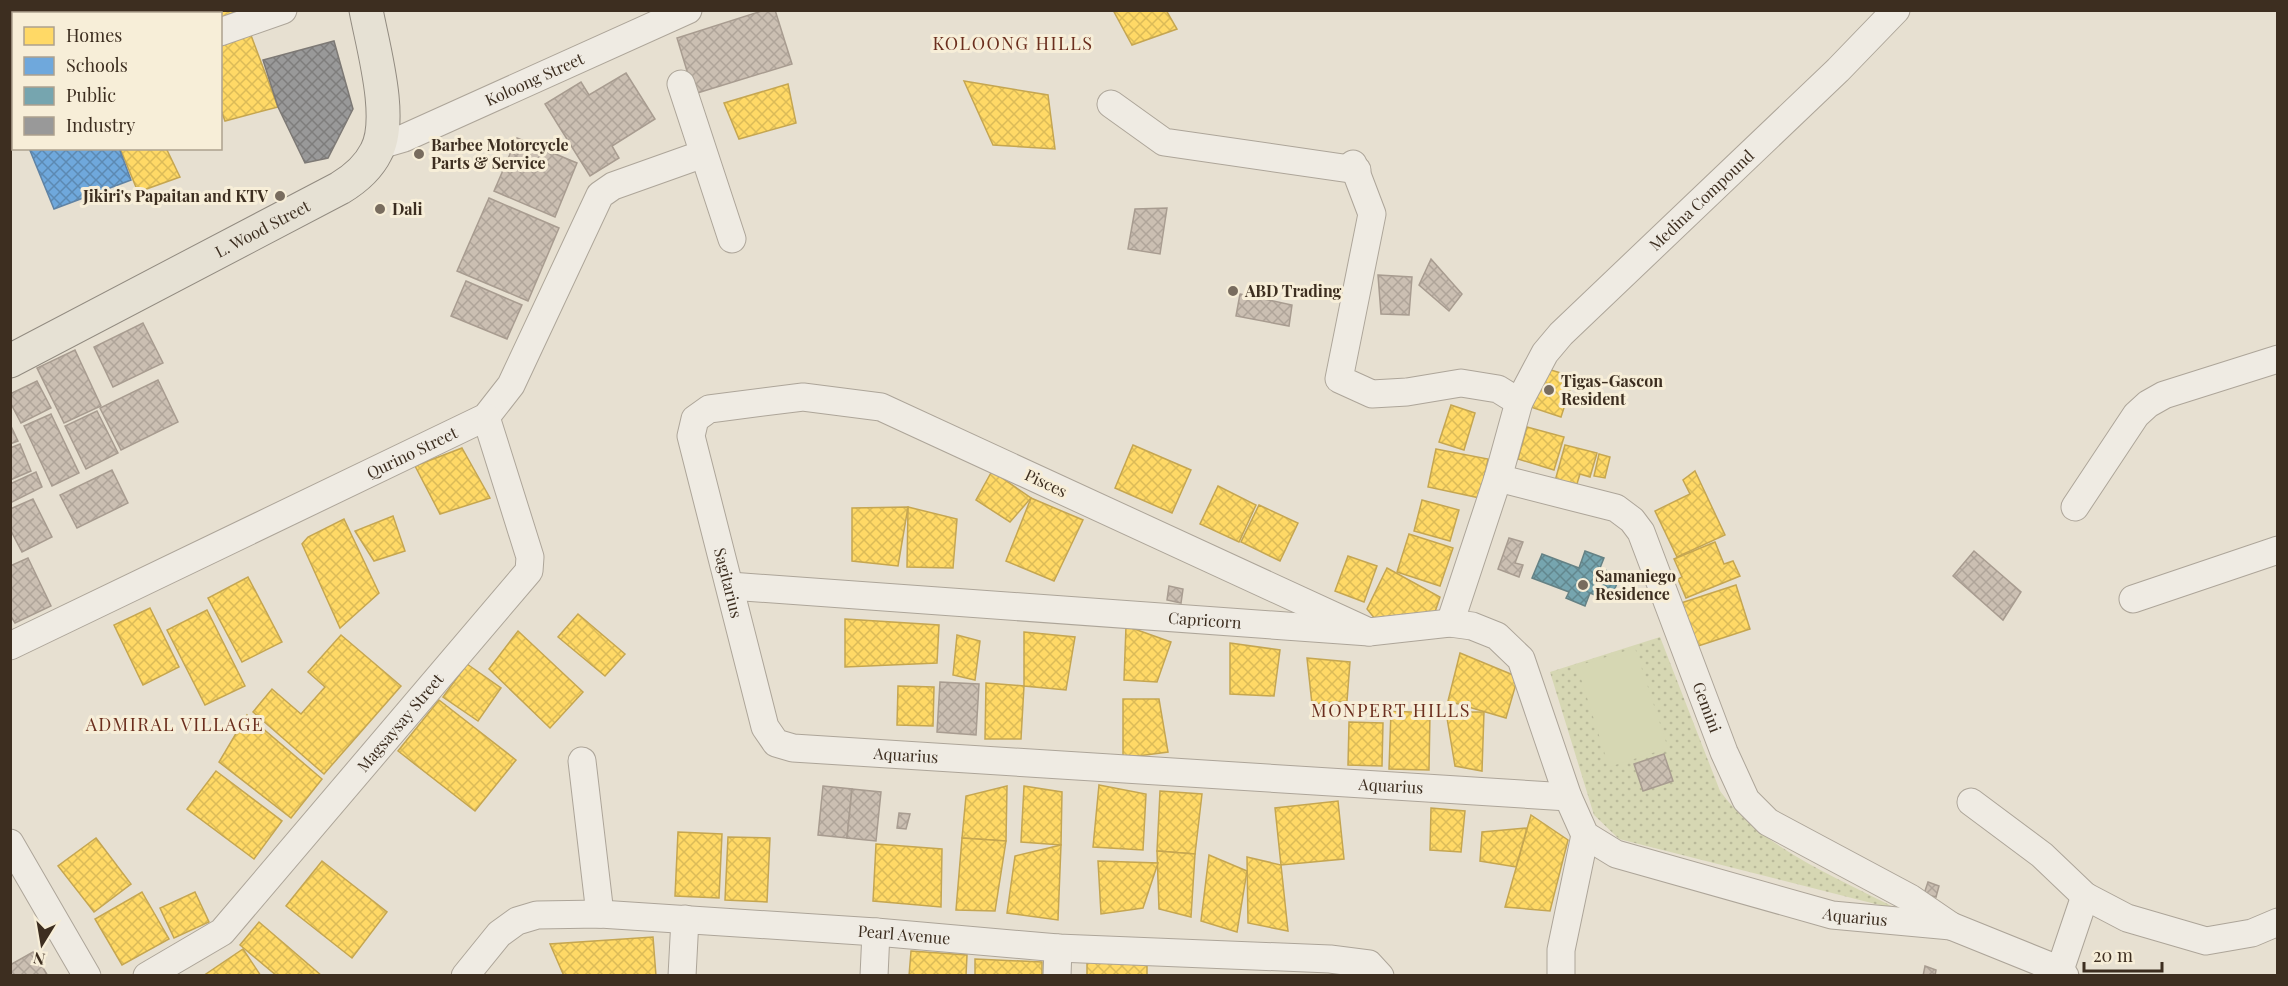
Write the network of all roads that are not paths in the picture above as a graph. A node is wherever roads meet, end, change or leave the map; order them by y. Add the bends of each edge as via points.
1 (283, 10) edge
2 (366, 10) edge
3 (687, 10) edge
4 (1896, 10) edge
5 (222, 31) edge
6 (681, 84) dead end
7 (1111, 104) dead end
8 (380, 145) junction
9 (703, 154) junction
10 (732, 239) dead end
11 (2277, 359) edge
12 (10, 361) edge
13 (1519, 402) junction
14 (709, 409) joint
15 (486, 417) junction
16 (1498, 478) junction
17 (2076, 507) dead end
18 (2277, 550) edge
19 (730, 586) junction
20 (2133, 599) dead end
21 (1450, 623) junction
22 (1369, 632) junction
23 (10, 646) edge
24 (793, 748) joint
25 (582, 761) dead end
26 (1568, 797) junction
27 (1971, 802) dead end
28 (1585, 835) junction
29 (13, 855) edge
30 (2085, 896) junction
31 (600, 914) junction
32 (685, 920) junction
33 (2277, 922) edge
34 (1951, 926) junction
35 (876, 932) junction
36 (1058, 948) junction
37 (1227, 965) edge
38 (1374, 970) edge
39 (2062, 973) edge
40 (87, 975) edge
41 (147, 975) edge
42 (465, 975) edge
43 (682, 975) edge
44 (874, 975) edge
45 (1057, 975) edge
46 (1561, 975) edge

1 - 5 street
2 - 8 main road, L. Wood Street via 383,109
3 - 8 street, Koloong Street via 415,133
4 - 13 street, Medina Compound via 1561,334 1545,353
6 - 9 street
7 - 13 street via 1164,142 1355,167 1372,214 1339,379 1372,394 1461,382 1498,389
8 - 12 main road, L. Wood Street via 359,175 340,188
9 - 10 street
9 - 15 street, Qurino Street via 613,186 600,195 511,386
11 - 17 street via 2164,395 2148,404 2136,415
13 - 16 street
14 - 19 street, Sagitarius via 695,419 691,436
14 - 22 street, Pisces via 803,397 881,407
15 - 23 street, Qurino Street
15 - 41 street, Magsaysay Street via 530,557 529,571 222,932
16 - 21 street
16 - 34 street, Gemini via 1616,508 1632,520 1641,532 1746,800 1768,822 1910,898
18 - 20 street
19 - 22 street, Capricorn
19 - 24 street, Sagitarius via 765,727 776,743
21 - 22 street, Capricorn
21 - 26 street, Capricorn via 1497,636 1521,659
24 - 26 street, Aquarius
25 - 31 street
26 - 28 street
27 - 30 street via 2042,855
28 - 34 street, Aquarius via 1616,854 1832,915
28 - 46 street via 1561,950
29 - 40 street
30 - 33 street via 2127,918 2206,941 2252,933
30 - 39 street
31 - 32 street, Pearl Avenue
31 - 42 street, Pearl Avenue via 537,915 518,921 499,934
32 - 35 street, Pearl Avenue
32 - 43 street
34 - 39 street
35 - 36 street, Pearl Avenue
35 - 44 street
36 - 37 street, Pearl Avenue
36 - 45 street
37 - 38 street, Pearl Avenue via 1330,959

